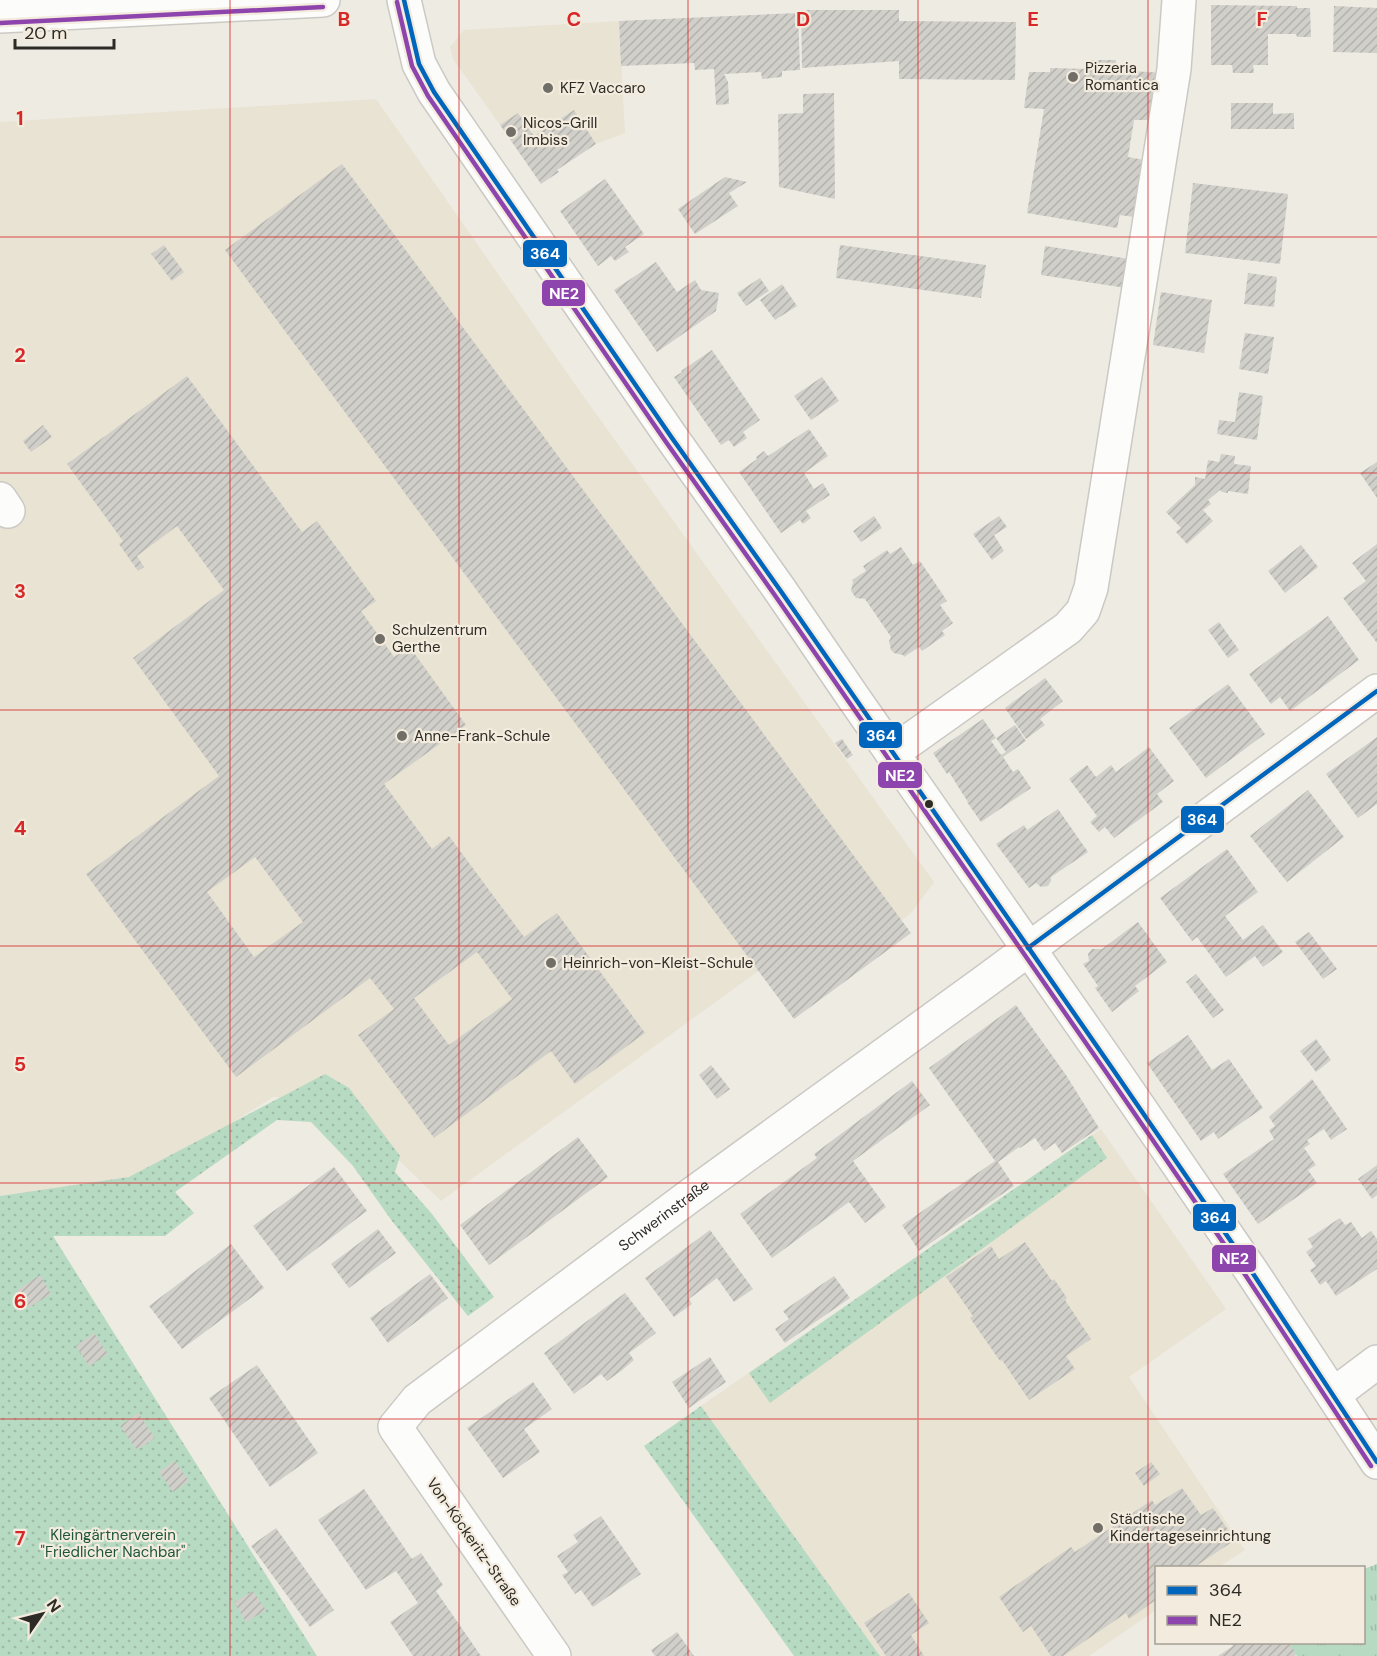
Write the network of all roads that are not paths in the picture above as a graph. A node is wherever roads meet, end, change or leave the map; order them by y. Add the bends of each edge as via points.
1 (323, 0) edge
2 (404, 0) edge
3 (1179, 0) edge
4 (0, 16) edge
5 (1377, 692) edge
6 (892, 753) junction
7 (1028, 948) junction
8 (1377, 1362) edge
9 (1333, 1395) junction
10 (395, 1427) joint
11 (1377, 1462) edge
12 (554, 1656) edge

1 - 4 street
2 - 6 street via 419,64 434,92
3 - 6 street via 1174,69 1091,588 1083,611 1068,628
5 - 7 street, Schwerinstraße
6 - 7 street
7 - 9 street
7 - 10 street, Schwerinstraße via 417,1400
8 - 9 street
9 - 11 street
10 - 12 street, Von-Köckeritz-Straße

